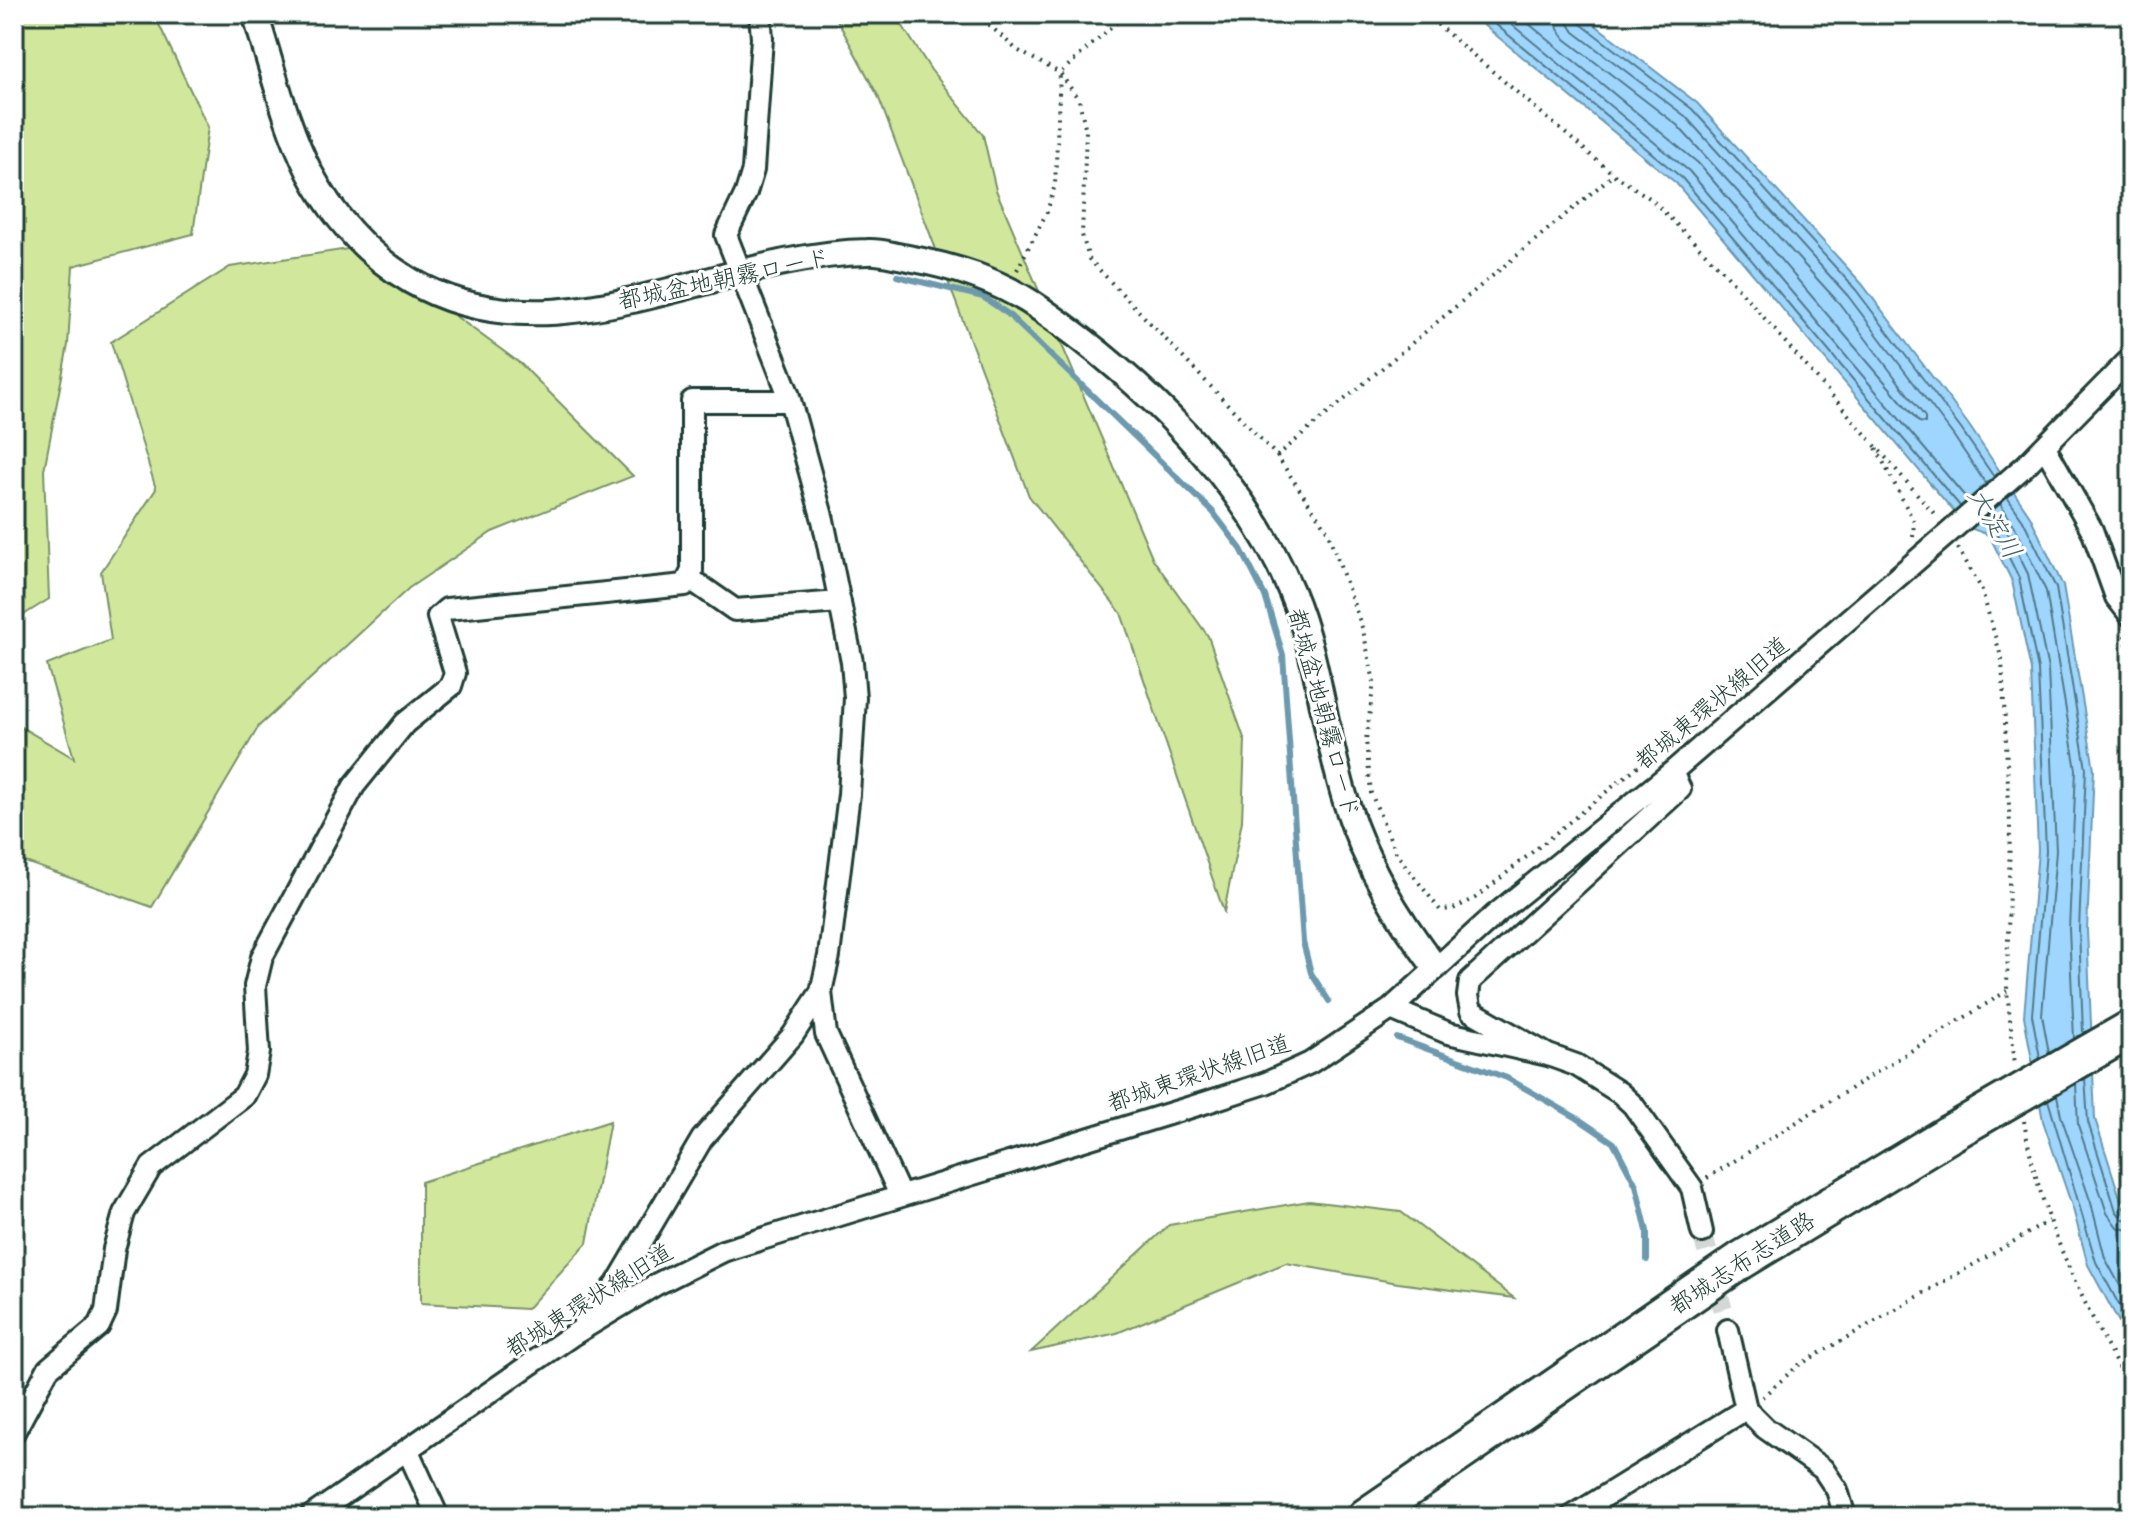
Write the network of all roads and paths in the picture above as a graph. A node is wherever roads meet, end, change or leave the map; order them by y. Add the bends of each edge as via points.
1 (255, 14) edge
2 (760, 14) edge
3 (977, 14) edge
4 (1126, 14) edge
5 (1425, 14) edge
6 (1060, 73) junction
7 (1613, 174) junction
8 (739, 272) junction
9 (1007, 289) junction
10 (2131, 358) edge
11 (790, 401) junction
12 (1874, 444) junction
13 (2045, 447) junction
14 (1277, 456) junction
15 (1951, 531) junction
16 (1908, 543) dead end
17 (689, 578) junction
18 (840, 602) junction
19 (2131, 616) edge
20 (1672, 772) junction
21 (1435, 967) junction
22 (821, 992) junction
23 (1391, 1009) junction
24 (2131, 1029) edge
25 (1548, 1055) junction
26 (1692, 1188) junction
27 (900, 1195) junction
28 (1702, 1232) tunnel mouth
29 (1728, 1330) tunnel mouth
30 (571, 1336) junction
31 (2131, 1391) edge
32 (1746, 1409) junction
33 (14, 1432) edge
34 (408, 1451) junction
35 (310, 1517) edge
36 (438, 1517) edge
37 (1366, 1517) edge
38 (1571, 1517) edge
39 (1845, 1517) edge

1 - 8 street, 都城盆地朝霧ロード via 292,128 325,197 366,249 429,291 485,309 565,312
2 - 8 street via 753,170 726,235
3 - 6 path via 1017,50
4 - 6 path
5 - 7 path
6 - 9 path via 1055,185 1047,212
6 - 14 path via 1079,100 1086,131 1082,235 1089,259
7 - 12 path via 1651,199 1725,273
7 - 14 path
8 - 9 street, 都城盆地朝霧ロード via 807,256 873,251 970,272
8 - 11 street
9 - 21 street, 都城盆地朝霧ロード via 1093,348 1152,402 1205,455 1254,521 1295,604 1345,801 1367,861 1397,916
10 - 13 street, 都城東環状線旧道
11 - 17 street via 692,401
11 - 18 street
12 - 15 path
12 - 16 path via 1914,522
13 - 15 street, 都城東環状線旧道
13 - 19 street via 2092,530 2116,597
14 - 20 path via 1327,530 1363,630 1374,682 1366,740 1371,793 1396,853 1440,910 1476,898 1654,753
15 - 20 street, 都城東環状線旧道
15 - 26 path via 1981,588 2002,660 2010,826 2007,991
17 - 18 street via 735,610
17 - 33 street via 685,585 447,609 438,617 455,673 451,686 405,723 354,786 262,957 255,986 255,1075 244,1096 151,1167 124,1213 99,1326 48,1369
18 - 22 street via 855,698 849,794
20 - 21 street, 都城東環状線旧道
20 - 25 street via 1680,789 1470,981 1471,1011
21 - 23 street, 都城東環状線旧道
22 - 27 street via 826,1034
22 - 30 street via 793,1035 702,1139 616,1285
23 - 25 street via 1448,1033
23 - 27 street, 都城東環状線旧道 via 1310,1063 1266,1083
24 - 37 highway, 都城志布志道路, bridge via 1740,1261
25 - 26 street via 1576,1065 1633,1105
26 - 28 street
27 - 30 street, 都城東環状線旧道 via 723,1251
29 - 32 street
30 - 34 street, 都城東環状線旧道
31 - 32 path via 2049,1221 1799,1365
32 - 38 street
32 - 39 street via 1823,1469
34 - 35 street, 都城東環状線旧道
34 - 36 street

